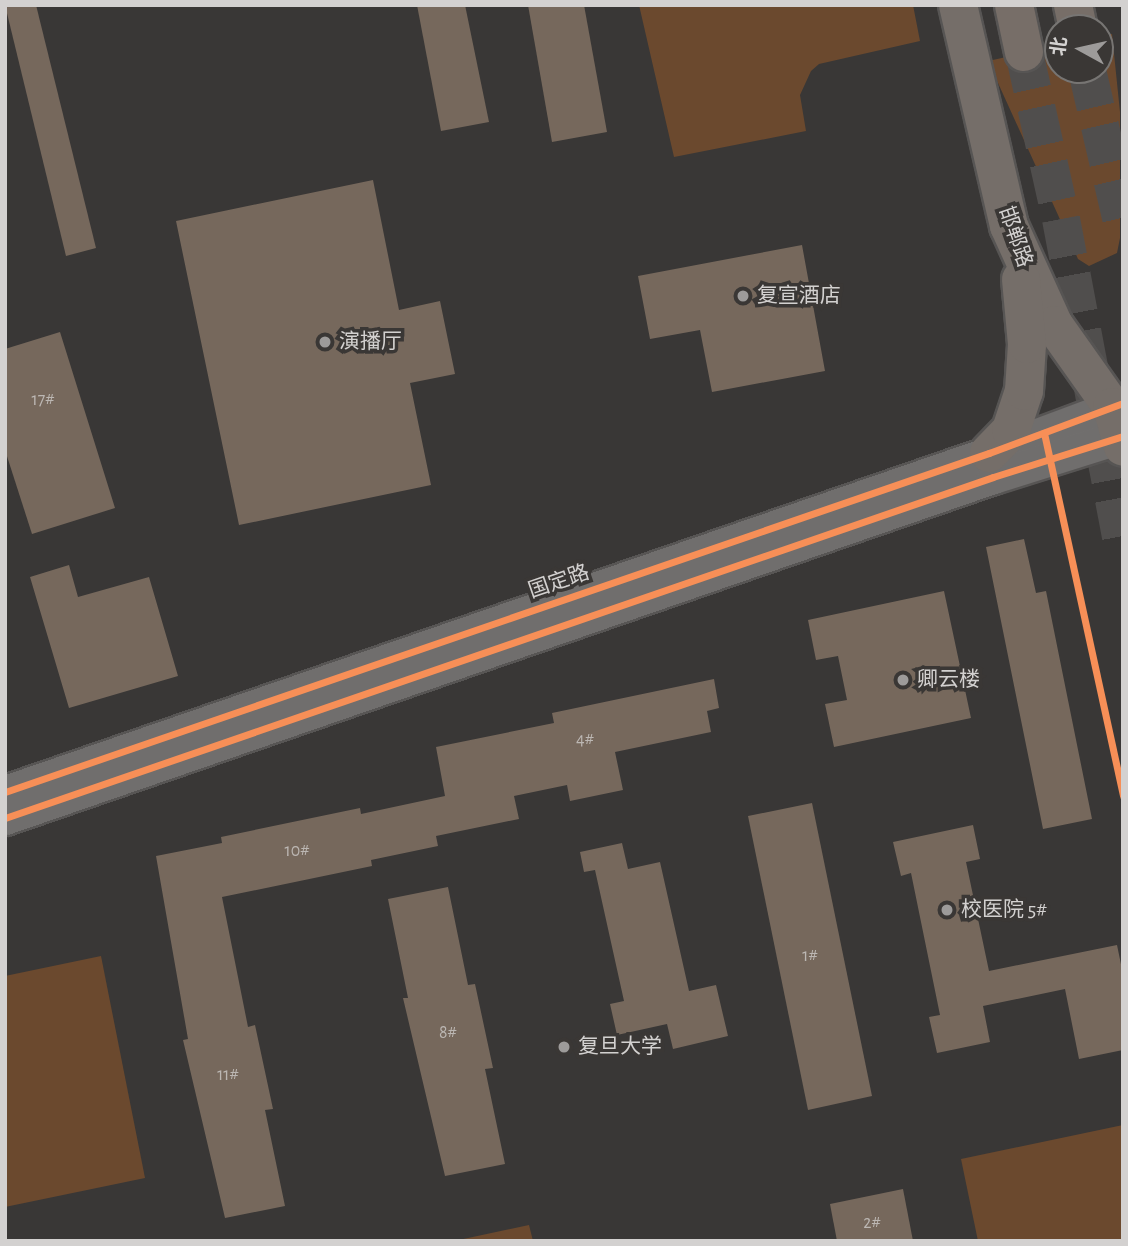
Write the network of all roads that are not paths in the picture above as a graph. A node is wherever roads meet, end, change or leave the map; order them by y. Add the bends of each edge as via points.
1 (958, 5) edge
2 (1014, 5) edge
3 (1024, 52) tunnel mouth
4 (1009, 226) junction
5 (1120, 426) edge
6 (989, 453) junction
7 (5, 792) edge
8 (5, 818) edge

1 - 4 main road, 邯郸路
2 - 3 highway
4 - 5 main road, 邯郸路 via 1054,325
4 - 6 main road via 1024,296 1026,366 1010,430
5 - 6 street, 国定路
5 - 8 street
6 - 7 street, 国定路

